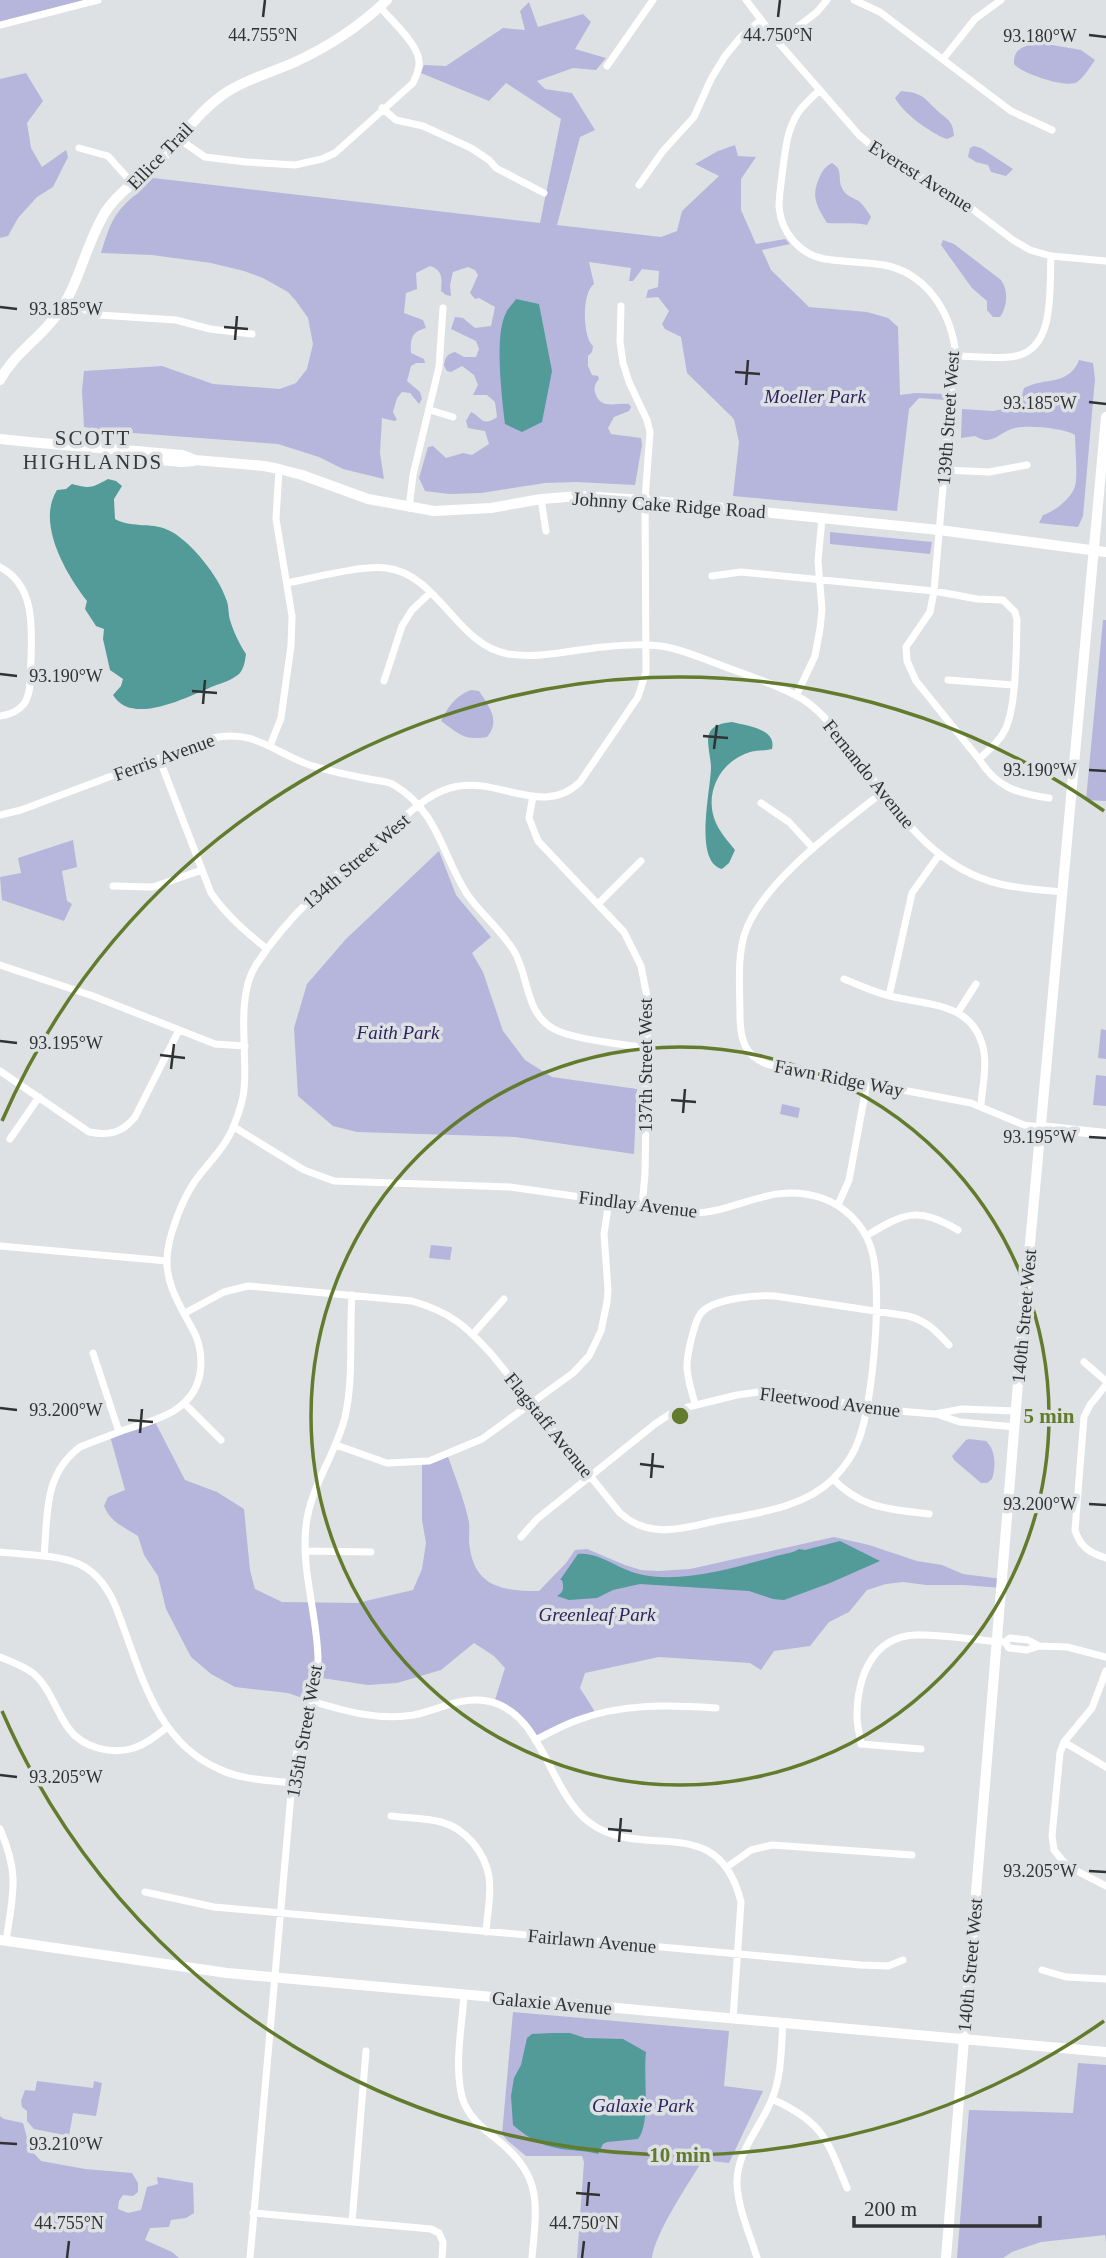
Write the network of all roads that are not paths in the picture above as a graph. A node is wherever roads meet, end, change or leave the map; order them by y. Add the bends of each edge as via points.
1 (98, 0) edge
2 (653, 0) edge
3 (746, 0) edge
4 (827, 0) edge
5 (854, 0) edge
6 (1001, 0) edge
7 (383, 3) edge
8 (761, 20) junction
9 (0, 25) edge
10 (778, 42) junction
11 (943, 59) junction
12 (607, 66) dead end
13 (820, 90) junction
14 (382, 108) junction
15 (1052, 130) dead end
16 (179, 139) junction
17 (79, 148) dead end
18 (133, 184) junction
19 (639, 185) dead end
20 (544, 193) dead end
21 (1051, 256) junction
22 (1106, 261) edge
23 (65, 302) junction
24 (621, 306) dead end
25 (443, 308) dead end
26 (252, 334) dead end
27 (955, 356) junction
28 (0, 380) edge
29 (430, 410) junction
30 (453, 417) dead end
31 (1106, 417) edge
32 (0, 439) edge
33 (1027, 465) dead end
34 (279, 469) junction
35 (944, 470) junction
36 (541, 499) junction
37 (645, 500) junction
38 (409, 508) junction
39 (822, 518) junction
40 (939, 530) junction
41 (545, 531) dead end
42 (1094, 551) junction
43 (1106, 552) edge
44 (0, 566) edge
45 (712, 576) dead end
46 (820, 580) junction
47 (287, 583) junction
48 (934, 590) junction
49 (430, 593) junction
50 (648, 645) junction
51 (948, 680) dead end
52 (384, 681) dead end
53 (1013, 685) junction
54 (796, 696) junction
55 (0, 716) edge
56 (270, 746) junction
57 (159, 758) junction
58 (979, 759) junction
59 (883, 792) junction
60 (533, 796) junction
61 (1049, 798) dead end
62 (761, 803) dead end
63 (419, 805) junction
64 (0, 814) edge
65 (813, 848) junction
66 (939, 855) junction
67 (641, 861) dead end
68 (202, 870) junction
69 (113, 886) dead end
70 (1063, 892) junction
71 (599, 903) junction
72 (267, 949) junction
73 (0, 965) edge
74 (844, 979) dead end
75 (976, 984) dead end
76 (889, 996) junction
77 (958, 1012) junction
78 (179, 1030) junction
79 (245, 1046) junction
80 (648, 1048) junction
81 (0, 1071) edge
82 (867, 1083) junction
83 (39, 1097) junction
84 (981, 1105) junction
85 (234, 1127) junction
86 (1040, 1127) junction
87 (1106, 1134) edge
88 (10, 1139) dead end
89 (609, 1201) junction
90 (838, 1205) junction
91 (642, 1206) junction
92 (958, 1230) dead end
93 (866, 1236) junction
94 (0, 1246) edge
95 (167, 1261) junction
96 (352, 1295) junction
97 (504, 1299) dead end
98 (875, 1311) junction
99 (184, 1313) junction
100 (473, 1334) junction
101 (949, 1345) dead end
102 (93, 1353) dead end
103 (1084, 1362) dead end
104 (1106, 1383) edge
105 (185, 1404) junction
106 (532, 1404) junction
107 (695, 1405) junction
108 (867, 1406) junction
109 (1016, 1410) junction
110 (935, 1414) junction
111 (1014, 1427) junction
112 (119, 1432) junction
113 (221, 1440) dead end
114 (336, 1445) junction
115 (589, 1476) junction
116 (833, 1479) junction
117 (929, 1514) dead end
118 (521, 1537) dead end
119 (305, 1551) junction
120 (0, 1552) edge
121 (370, 1552) dead end
122 (44, 1556) junction
123 (1106, 1558) edge
124 (1001, 1642) junction
125 (0, 1657) edge
126 (1106, 1657) edge
127 (1106, 1671) edge
128 (311, 1701) junction
129 (716, 1708) dead end
130 (166, 1728) junction
131 (535, 1740) junction
132 (1064, 1742) junction
133 (921, 1749) dead end
134 (1106, 1767) edge
135 (292, 1783) junction
136 (391, 1816) dead end
137 (0, 1829) edge
138 (3, 1843) edge
139 (912, 1855) dead end
140 (727, 1867) junction
141 (1106, 1886) edge
142 (145, 1892) dead end
143 (281, 1913) junction
144 (486, 1932) junction
145 (3, 1940) edge
146 (739, 1954) junction
147 (903, 1960) dead end
148 (1042, 1970) dead end
149 (275, 1978) junction
150 (1106, 1979) edge
151 (464, 1995) junction
152 (733, 2019) junction
153 (783, 2023) junction
154 (964, 2039) junction
155 (366, 2051) dead end
156 (1106, 2052) edge
157 (772, 2099) junction
158 (847, 2188) dead end
159 (253, 2213) junction
160 (352, 2222) junction
161 (250, 2258) edge
162 (442, 2258) edge
163 (532, 2258) edge
164 (757, 2258) edge
165 (946, 2258) edge

1 - 9 street
2 - 12 street
3 - 8 street, Everest Avenue
4 - 10 street
5 - 11 street via 880,12
6 - 11 street via 975,19
7 - 14 street via 416,48 419,65 413,83
7 - 16 street, Ellice Trail via 328,45 228,91
8 - 10 street, Everest Avenue
8 - 19 street via 725,56 694,117
10 - 13 street, Everest Avenue
11 - 15 street via 1011,111
13 - 21 street, Everest Avenue via 859,135 890,161 950,192 1021,245
13 - 27 street, 139th Street West via 798,112 789,133 779,199 786,230 813,255 886,266 918,281 944,310
14 - 16 street via 345,145 323,159 295,165 212,159
14 - 20 street via 396,120 423,126 471,148 496,168
16 - 18 street, Ellice Trail
17 - 18 street via 108,156
18 - 23 street, Ellice Trail via 106,212
21 - 22 street, Everest Avenue
21 - 27 street via 1046,324 1036,346 1011,357
23 - 26 street via 99,315 176,320
23 - 28 street, Ellice Trail
24 - 37 street, 134th Street West via 623,363 650,432
25 - 29 street
27 - 35 street, 139th Street West
29 - 30 street
29 - 38 street via 412,474
31 - 42 street, 140th Street West
32 - 34 street, Johnny Cake Ridge Road via 129,457 181,462 190,458
33 - 35 street via 989,472
34 - 38 street, Johnny Cake Ridge Road via 360,497
34 - 47 street via 276,519
35 - 40 street, 139th Street West
36 - 37 street, Johnny Cake Ridge Road
36 - 38 street, Johnny Cake Ridge Road via 463,510
36 - 41 street
37 - 39 street, Johnny Cake Ridge Road
37 - 50 street, 134th Street West
39 - 40 street, Johnny Cake Ridge Road
39 - 46 street
40 - 42 street, Johnny Cake Ridge Road
40 - 48 street, 139th Street West
42 - 43 street, Johnny Cake Ridge Road
42 - 70 street, 140th Street West
44 - 55 street via 25,593 32,620 30,688 24,704 10,715
45 - 46 street via 741,572
46 - 48 street
46 - 54 street via 818,643
47 - 49 street, Fernando Avenue via 383,567 409,575
47 - 56 street via 291,646 281,718
48 - 53 street via 1003,600 1015,612
48 - 58 street, 139th Street West via 930,612 906,647 907,661 916,681
49 - 50 street, Fernando Avenue via 474,638 506,654 530,656
49 - 52 street via 402,625
50 - 54 street, Fernando Avenue via 691,654
50 - 60 street, 134th Street West via 638,697 580,782 556,798
51 - 53 street
53 - 58 street via 1007,727
54 - 59 street, Fernando Avenue via 827,720
56 - 57 street, Ferris Avenue via 226,735
56 - 63 street, Ferris Avenue via 323,770 393,784
57 - 64 street, Ferris Avenue
57 - 68 street
58 - 61 street, 139th Street West via 988,774 1002,784 1024,795
59 - 65 street, Fawn Ridge Way
59 - 66 street, Fernando Avenue
60 - 63 street, 134th Street West via 461,785 439,791
60 - 71 street, 137th Street West via 529,818 538,841
62 - 65 street via 789,821
63 - 72 street, 134th Street West via 320,888
63 - 80 street, Ferris Avenue via 439,833 468,895 514,951 542,1020 566,1034
65 - 82 street, Fawn Ridge Way via 764,898 748,924 740,955 740,1035 749,1053 764,1063
66 - 70 street, Fernando Avenue via 990,882
66 - 76 street via 912,893
67 - 71 street
68 - 69 street via 153,887
68 - 72 street via 224,911
70 - 86 street, 140th Street West
71 - 80 street, 137th Street West via 624,932 640,967 648,1002
72 - 79 street, 134th Street West via 247,988
73 - 78 street
74 - 76 street
75 - 77 street
76 - 77 street
77 - 84 street via 973,1026 982,1044
78 - 79 street via 215,1044
78 - 83 street via 135,1117 119,1131 89,1132
79 - 85 street, 134th Street West via 244,1092
80 - 91 street, 137th Street West
81 - 83 street
82 - 84 street, Fawn Ridge Way
82 - 90 street via 849,1180
83 - 88 street
84 - 86 street, Fawn Ridge Way via 1024,1125
85 - 89 street, Findlay Avenue via 304,1170 334,1181 510,1187
85 - 95 street, 134th Street West via 185,1199
86 - 87 street
86 - 109 street, 140th Street West
89 - 91 street, Findlay Avenue
89 - 106 street via 604,1234 608,1290 601,1331 589,1356 573,1374
90 - 91 street, Findlay Avenue via 785,1193 705,1213
90 - 93 street
92 - 93 street via 914,1214 899,1217
93 - 98 street via 874,1262
94 - 95 street
95 - 99 street, 134th Street West via 170,1286
96 - 99 street, Flagstaff Avenue via 247,1286 224,1292
96 - 100 street, Flagstaff Avenue via 433,1307
96 - 114 street, 135th Street West via 350,1389
97 - 100 street
98 - 101 street via 922,1320
98 - 107 street via 768,1295 709,1307 697,1320 688,1362
98 - 108 street
99 - 105 street, 134th Street West via 202,1361 198,1384
100 - 106 street, Flagstaff Avenue
102 - 112 street
103 - 104 street
104 - 123 street via 1084,1417 1075,1525 1083,1547
105 - 112 street via 167,1416
105 - 113 street
106 - 114 street via 482,1439 422,1462 387,1463
106 - 115 street, Flagstaff Avenue
107 - 108 street, Fleetwood Avenue via 766,1392
107 - 115 street, Fleetwood Avenue via 663,1418
108 - 110 street, Fleetwood Avenue
108 - 116 street, Flagstaff Avenue via 858,1442
109 - 110 street, Fleetwood Avenue via 962,1409
109 - 111 street, 140th Street West
110 - 111 street, Fleetwood Avenue via 960,1422
111 - 124 street, 140th Street West
112 - 122 street via 80,1447 58,1468 50,1490
114 - 119 street, 135th Street West via 311,1502
115 - 116 street, Flagstaff Avenue via 626,1519 659,1531 791,1504
115 - 118 street, Fleetwood Avenue
116 - 117 street via 849,1494 876,1507
119 - 121 street
119 - 128 street, 135th Street West via 318,1660
120 - 122 street
122 - 130 street via 79,1564 107,1588
124 - 126 street via 1009,1648 1076,1648
124 - 133 street via 916,1634 883,1646 868,1662 856,1721 861,1744
124 - 154 street, 140th Street West
125 - 130 street via 35,1675 70,1730 96,1748 133,1749
127 - 132 street via 1092,1708
128 - 131 street via 387,1718 485,1700 516,1714
128 - 135 street, 135th Street West
129 - 131 street via 662,1705 620,1709 575,1721
130 - 135 street via 189,1752 219,1770
131 - 140 street via 569,1802 591,1824 619,1836 692,1844
132 - 134 street
132 - 141 street via 1057,1765 1052,1846 1067,1866
135 - 143 street, 135th Street West
136 - 144 street via 443,1822 474,1843 489,1878
137 - 138 street
138 - 145 street via 15,1882
139 - 140 street via 772,1845 751,1850
140 - 146 street via 741,1902
142 - 143 street, Fairlawn Avenue via 214,1907
143 - 144 street, Fairlawn Avenue
143 - 149 street, 135th Street West
144 - 146 street, Fairlawn Avenue
145 - 149 street, Galaxie Avenue
146 - 147 street, Fairlawn Avenue via 888,1966
146 - 152 street
148 - 150 street via 1066,1977
149 - 151 street, Galaxie Avenue
149 - 159 street, 135th Street West
151 - 152 street, Galaxie Avenue
151 - 163 street via 458,2071 462,2098 479,2126 509,2149 529,2176 536,2213
152 - 153 street, Galaxie Avenue
153 - 154 street, Galaxie Avenue
153 - 157 street via 779,2076
154 - 156 street, Galaxie Avenue
154 - 165 street, 140th Street West
155 - 160 street
157 - 158 street via 798,2111 819,2129
157 - 164 street via 743,2154 737,2184
159 - 160 street
159 - 161 street, 135th Street West
160 - 162 street via 431,2229 443,2242

